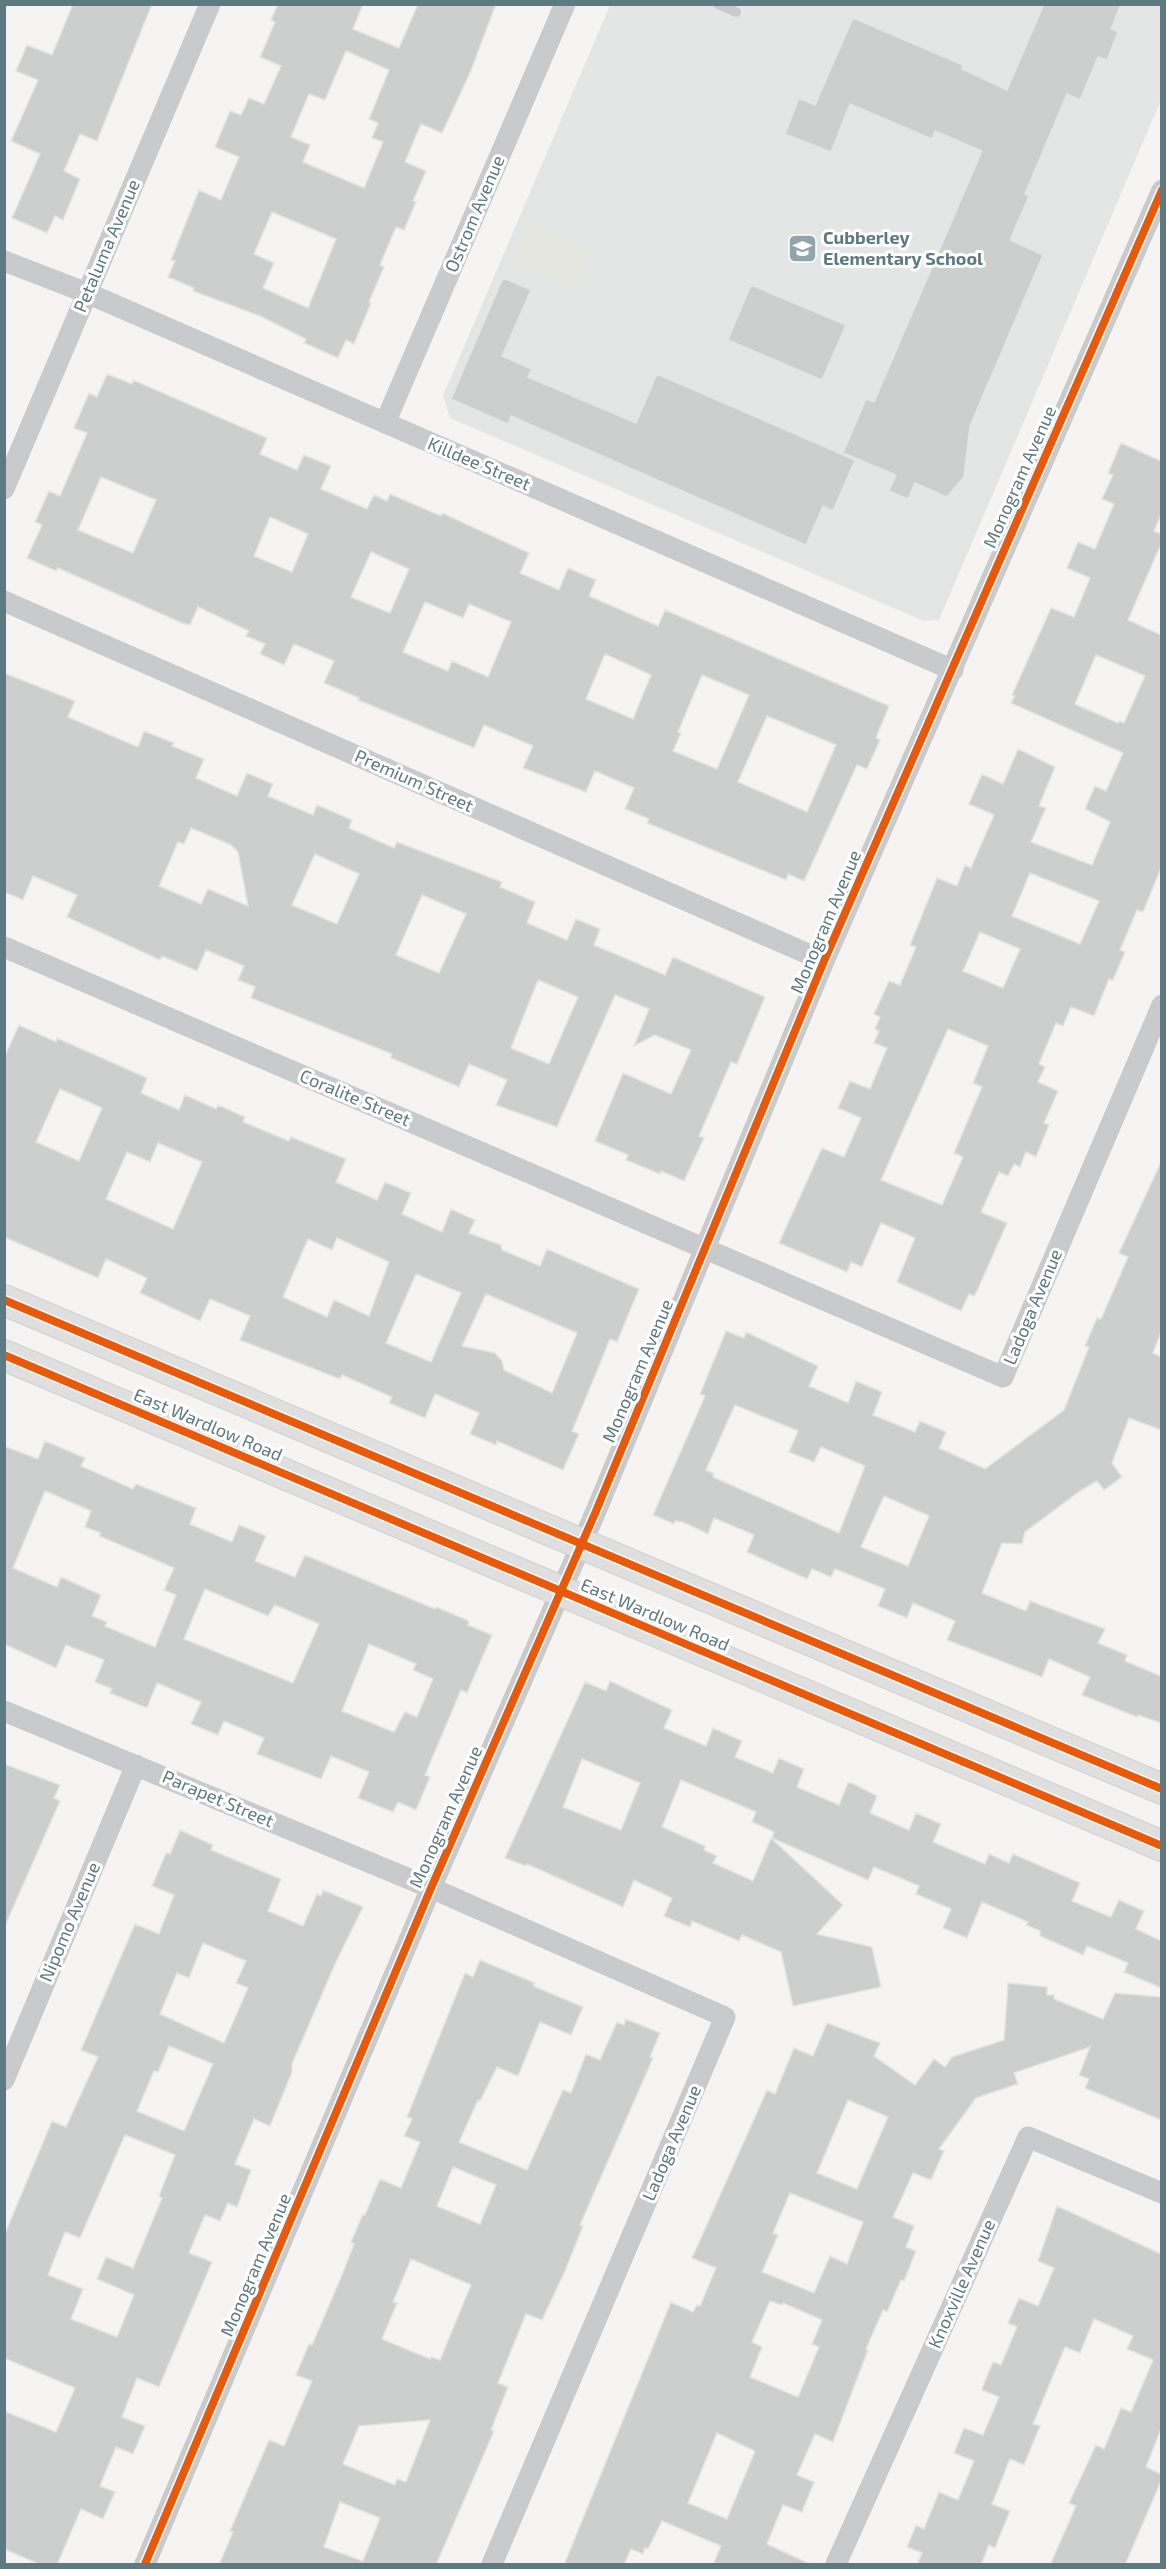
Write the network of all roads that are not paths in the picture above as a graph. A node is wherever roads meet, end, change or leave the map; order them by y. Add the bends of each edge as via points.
1 (210, 4) edge
2 (565, 4) edge
3 (718, 4) edge
4 (736, 12) dead end
5 (1161, 190) edge
6 (4, 261) edge
7 (87, 293) junction
8 (385, 423) junction
9 (4, 489) edge
10 (4, 601) edge
11 (953, 670) junction
12 (4, 947) edge
13 (824, 962) junction
14 (1161, 1005) edge
15 (706, 1249) junction
16 (4, 1300) edge
17 (4, 1355) edge
18 (582, 1544) junction
19 (561, 1591) junction
20 (4, 1712) edge
21 (136, 1765) junction
22 (1161, 1789) edge
23 (1161, 1846) edge
24 (430, 1888) junction
25 (4, 2080) edge
26 (1161, 2193) edge
27 (145, 2565) edge
28 (492, 2565) edge
29 (836, 2565) edge

1 - 7 street, Petaluma Avenue
2 - 8 street, Ostrom Avenue
3 - 4 lane
5 - 11 street, Monogram Avenue
6 - 7 street, Killdee Street
7 - 8 street, Killdee Street
7 - 9 street, Petaluma Avenue
8 - 11 street, Killdee Street
10 - 13 street, Premium Street
11 - 13 street, Monogram Avenue
12 - 15 street, Coralite Street
13 - 15 street, Monogram Avenue
14 - 15 street, Ladoga Avenue via 1003,1377
15 - 18 street, Monogram Avenue
16 - 18 main road, East Wardlow Road
17 - 19 main road, East Wardlow Road
18 - 19 street, Monogram Avenue
18 - 22 main road, East Wardlow Road
19 - 23 main road, East Wardlow Road
19 - 24 street, Monogram Avenue
20 - 21 street, Parapet Street
21 - 24 street, Parapet Street
21 - 25 street, Nipomo Avenue
24 - 27 street, Monogram Avenue
24 - 28 street, Ladoga Avenue via 725,2017
26 - 29 street, Knoxville Avenue via 1028,2136

